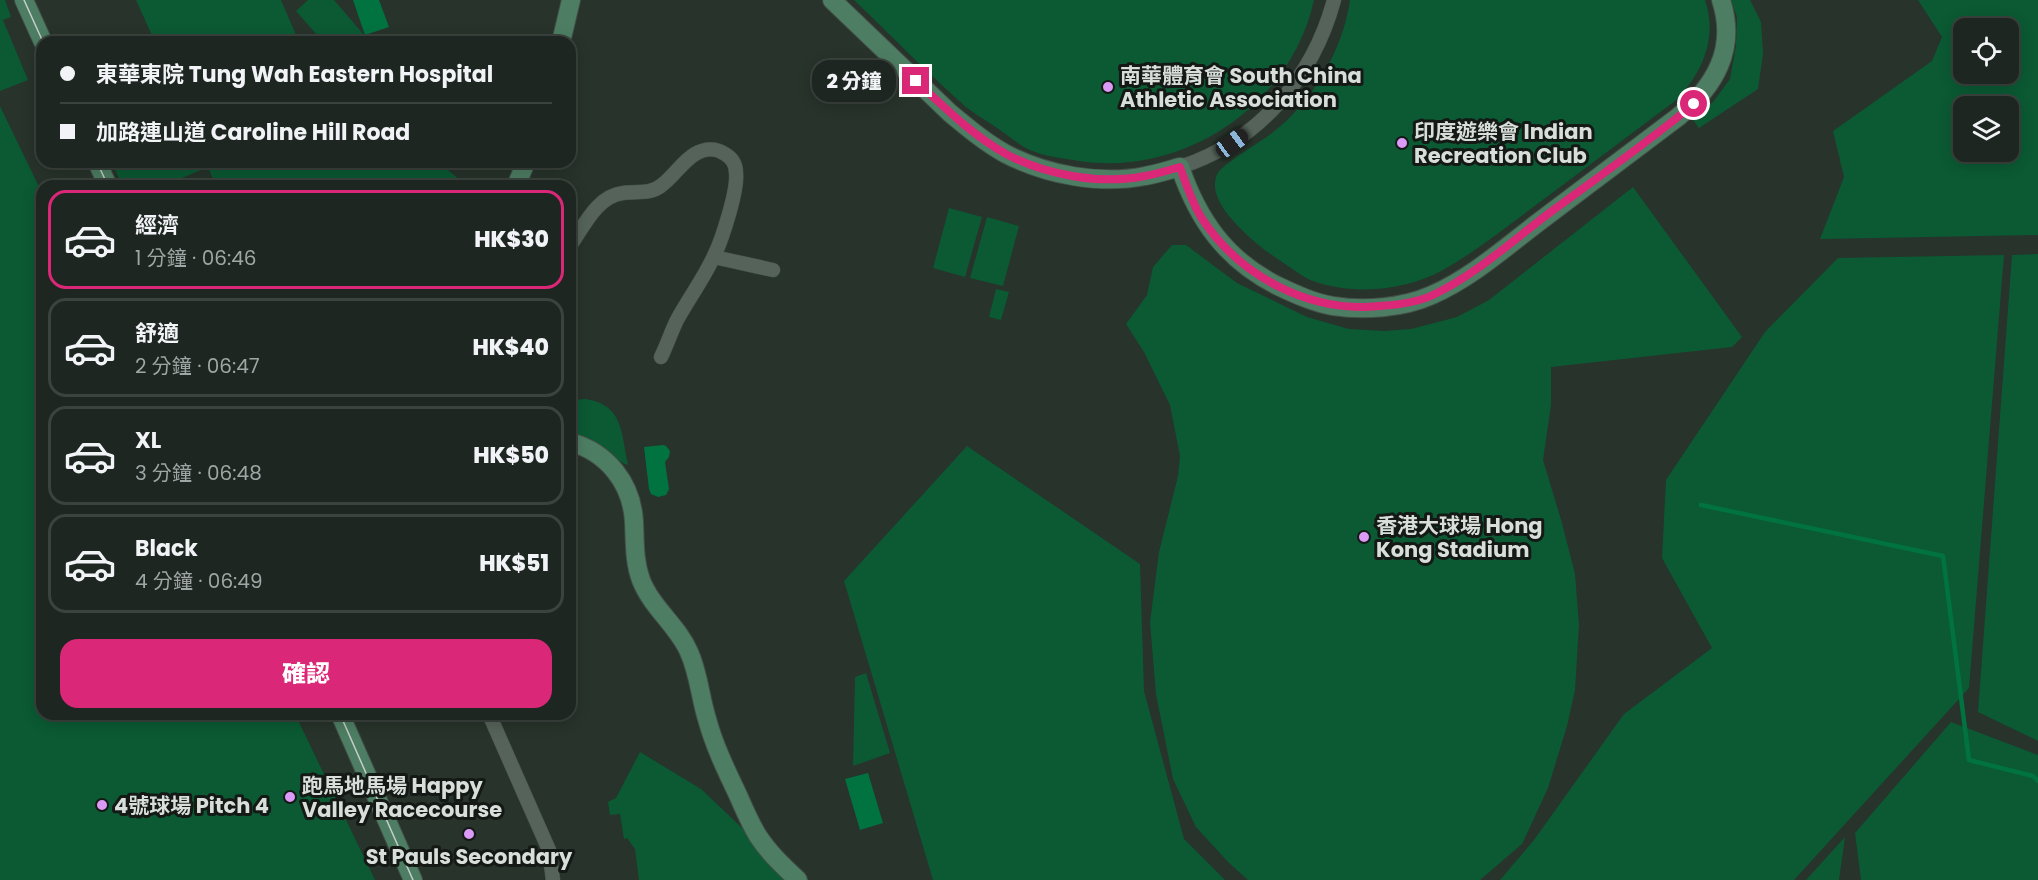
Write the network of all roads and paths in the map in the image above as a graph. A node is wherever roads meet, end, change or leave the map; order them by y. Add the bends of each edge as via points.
1 (24, 0) edge
2 (571, 0) edge
3 (832, 0) edge
4 (1334, 0) edge
5 (1721, 0) edge
6 (40, 36) edge
7 (562, 36) edge
8 (1180, 167) junction
9 (576, 238) edge
10 (714, 257) junction
11 (773, 270) dead end
12 (662, 357) dead end
13 (576, 444) edge
14 (342, 720) edge
15 (492, 720) edge
16 (413, 880) edge
17 (553, 880) edge
18 (798, 880) edge

1 - 6 street
2 - 7 street
3 - 8 street via 950,113 1006,154 1063,174 1094,178 1144,176
4 - 8 street via 1308,65 1284,98 1232,143
5 - 8 street via 1725,22 1723,53 1713,80 1694,104 1487,261 1420,300 1369,308 1332,306 1270,282 1217,239 1201,216
9 - 10 street via 602,202 616,194 656,189 697,153 714,149 729,157 736,172 727,220
10 - 11 street
10 - 12 street via 676,322
13 - 18 street via 602,458 624,483 633,510 639,572 650,596 689,652 710,729 752,826
14 - 16 street
15 - 17 street via 549,850

